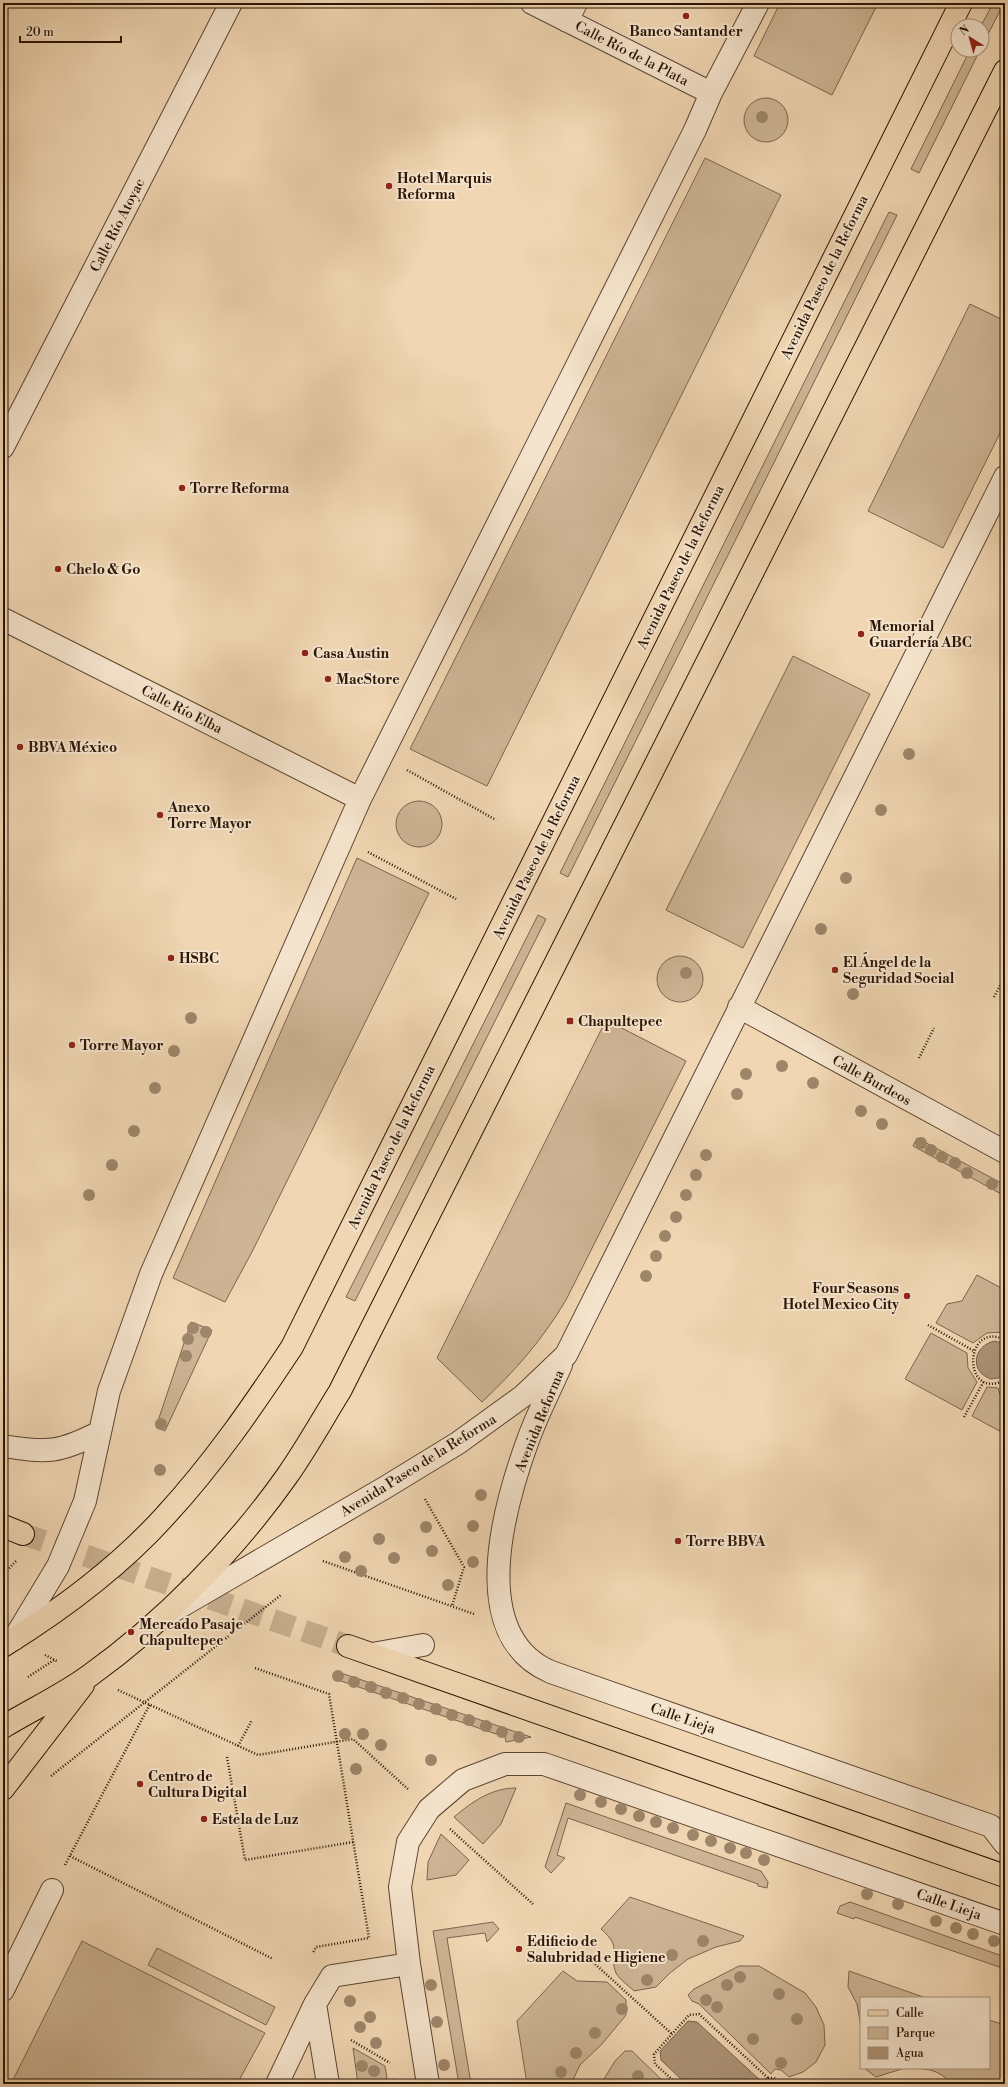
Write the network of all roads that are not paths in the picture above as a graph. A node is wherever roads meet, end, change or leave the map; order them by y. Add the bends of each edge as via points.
1 (231, 3) edge
2 (532, 3) edge
3 (758, 3) edge
4 (961, 3) edge
5 (572, 12) edge
6 (1005, 71) edge
7 (711, 93) junction
8 (3, 447) edge
9 (1005, 477) edge
10 (3, 619) edge
11 (360, 799) junction
12 (739, 1007) junction
13 (1005, 1152) edge
14 (566, 1355) junction
15 (100, 1432) junction
16 (3, 1446) edge
17 (512, 1486) joint
18 (3, 1526) edge
19 (23, 1534) tunnel mouth
20 (158, 1620) junction
21 (9, 1643) edge
22 (423, 1645) dead end
23 (348, 1646) tunnel mouth
24 (372, 1654) junction
25 (89, 1676) junction
26 (3, 1726) edge
27 (3, 1789) edge
28 (1005, 1844) edge
29 (1005, 1876) edge
30 (52, 1890) road end
31 (1005, 1924) edge
32 (409, 1964) junction
33 (3, 1990) edge
34 (315, 2004) junction
35 (288, 2060) junction
36 (277, 2084) edge
37 (289, 2084) edge
38 (328, 2084) edge
39 (428, 2084) edge

1 - 8 street, Calle Río Atoyac
2 - 5 street, Calle Río de la Plata
3 - 7 street, Avenida Paseo de la Reforma
4 - 21 main road, Avenida Paseo de la Reforma via 292,1347 250,1411 165,1517 75,1598
5 - 7 street, Calle Río de la Plata
6 - 20 main road, Avenida Paseo de la Reforma via 340,1391 287,1476 248,1528
7 - 11 street, Avenida Paseo de la Reforma via 695,130
9 - 12 street, Avenida Paseo de la Reforma
10 - 11 street, Calle Río Elba
11 - 15 street, Avenida Paseo de la Reforma via 151,1274 109,1391
12 - 13 street, Calle Burdeos
12 - 14 street, Avenida Paseo de la Reforma
14 - 17 street, Avenida Reforma via 529,1438
14 - 20 street, Avenida Paseo de la Reforma via 523,1396 458,1443 386,1488
15 - 16 street via 75,1445 52,1451
15 - 21 street, Avenida Paseo de la Reforma via 85,1502 61,1559
17 - 28 street, Calle Lieja via 502,1539 498,1587 506,1625 516,1646 531,1661 551,1672 991,1826
18 - 19 main road
20 - 25 main road, Avenida Paseo de la Reforma
22 - 24 street
23 - 24 main road
24 - 29 main road
25 - 26 main road, Avenida Paseo de la Reforma
25 - 27 main road
30 - 33 street
31 - 32 street, Calle Lieja via 544,1764 505,1764 463,1780 429,1809 408,1842 400,1887
32 - 34 street via 332,1976
32 - 39 street
34 - 35 street
34 - 38 street
35 - 36 street
35 - 37 street

